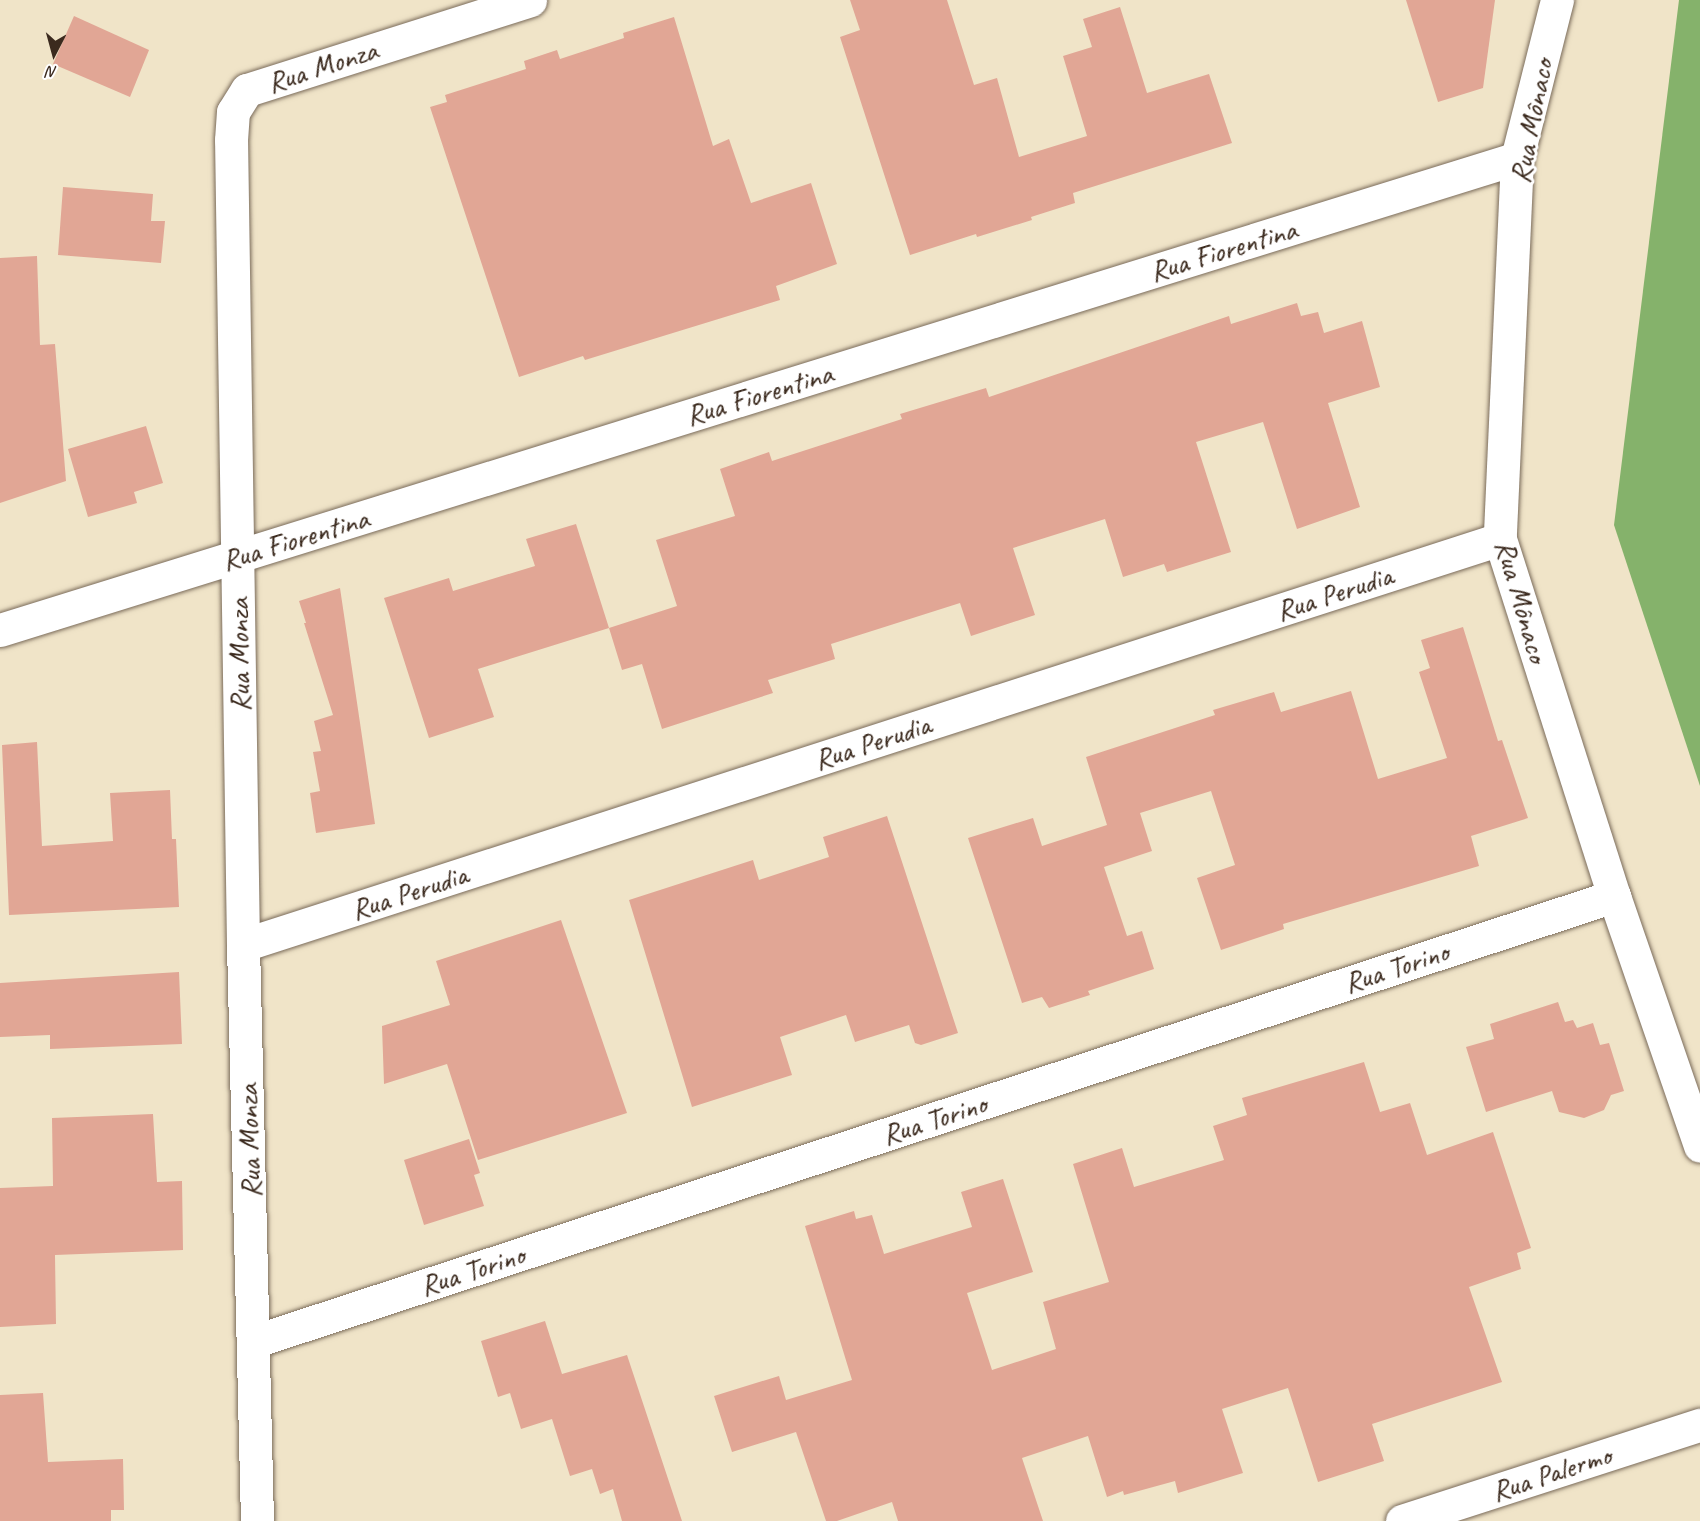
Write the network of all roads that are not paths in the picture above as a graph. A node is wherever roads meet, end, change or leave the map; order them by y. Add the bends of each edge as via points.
1 (530, 0) edge
2 (1557, 0) edge
3 (1517, 158) junction
4 (1500, 539) junction
5 (237, 557) junction
6 (0, 630) edge
7 (1614, 896) junction
8 (243, 945) junction
9 (1700, 1146) edge
10 (255, 1341) junction
11 (1700, 1425) edge
12 (257, 1521) edge
13 (1402, 1521) edge

1 - 5 street, Rua Monza via 247,90 233,112
2 - 3 street, Rua Mônaco
3 - 4 street, Rua Mônaco
3 - 5 street, Rua Fiorentina
4 - 7 street, Rua Mônaco
4 - 8 street, Rua Perudia
5 - 6 street, Rua Fiorentina
5 - 8 street, Rua Monza
7 - 9 street, Rua Mônaco
7 - 10 street, Rua Torino
8 - 10 street, Rua Monza
10 - 12 street, Rua Monza
11 - 13 street, Rua Palermo

